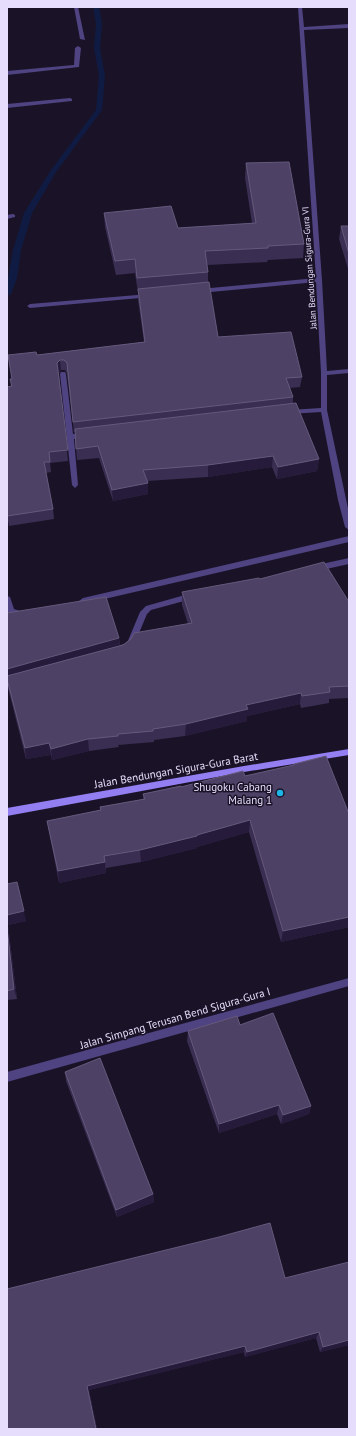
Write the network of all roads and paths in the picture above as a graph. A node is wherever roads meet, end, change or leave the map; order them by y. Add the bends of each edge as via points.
1 (76, 7) edge
2 (300, 7) edge
3 (349, 26) edge
4 (302, 29) junction
5 (83, 39) dead end
6 (78, 48) dead end
7 (7, 73) edge
8 (70, 100) dead end
9 (7, 106) edge
10 (319, 280) junction
11 (194, 292) edge
12 (155, 295) edge
13 (30, 306) dead end
14 (349, 371) edge
15 (324, 373) junction
16 (63, 374) dead end
17 (324, 410) junction
18 (280, 413) edge
19 (93, 434) edge
20 (70, 437) junction
21 (75, 485) dead end
22 (349, 527) edge
23 (349, 539) edge
24 (349, 561) edge
25 (310, 569) edge
26 (198, 595) edge
27 (7, 599) edge
28 (77, 603) edge
29 (30, 614) edge
30 (124, 651) edge
31 (349, 752) edge
32 (7, 812) edge
33 (349, 982) edge
34 (7, 1077) edge

1 - 5 street
2 - 4 street, Jalan Bendungan Sigura-Gura VI
3 - 4 street
4 - 10 street, Jalan Bendungan Sigura-Gura VI
6 - 7 street via 77,66
8 - 9 street
10 - 11 street
10 - 15 street, Jalan Bendungan Sigura-Gura VI
12 - 13 street
14 - 15 street
15 - 17 street, Jalan Bendungan Sigura-Gura VI
16 - 20 street
17 - 18 street
17 - 22 street, Jalan Bendungan Sigura-Gura VI
19 - 20 street
20 - 21 street
23 - 28 street
24 - 25 street
26 - 30 street via 149,608 144,612 132,641
27 - 29 street via 11,611 19,615
31 - 32 main road, Jalan Bendungan Sigura-Gura Barat
33 - 34 street, Jalan Simpang Terusan Bend Sigura-Gura I

